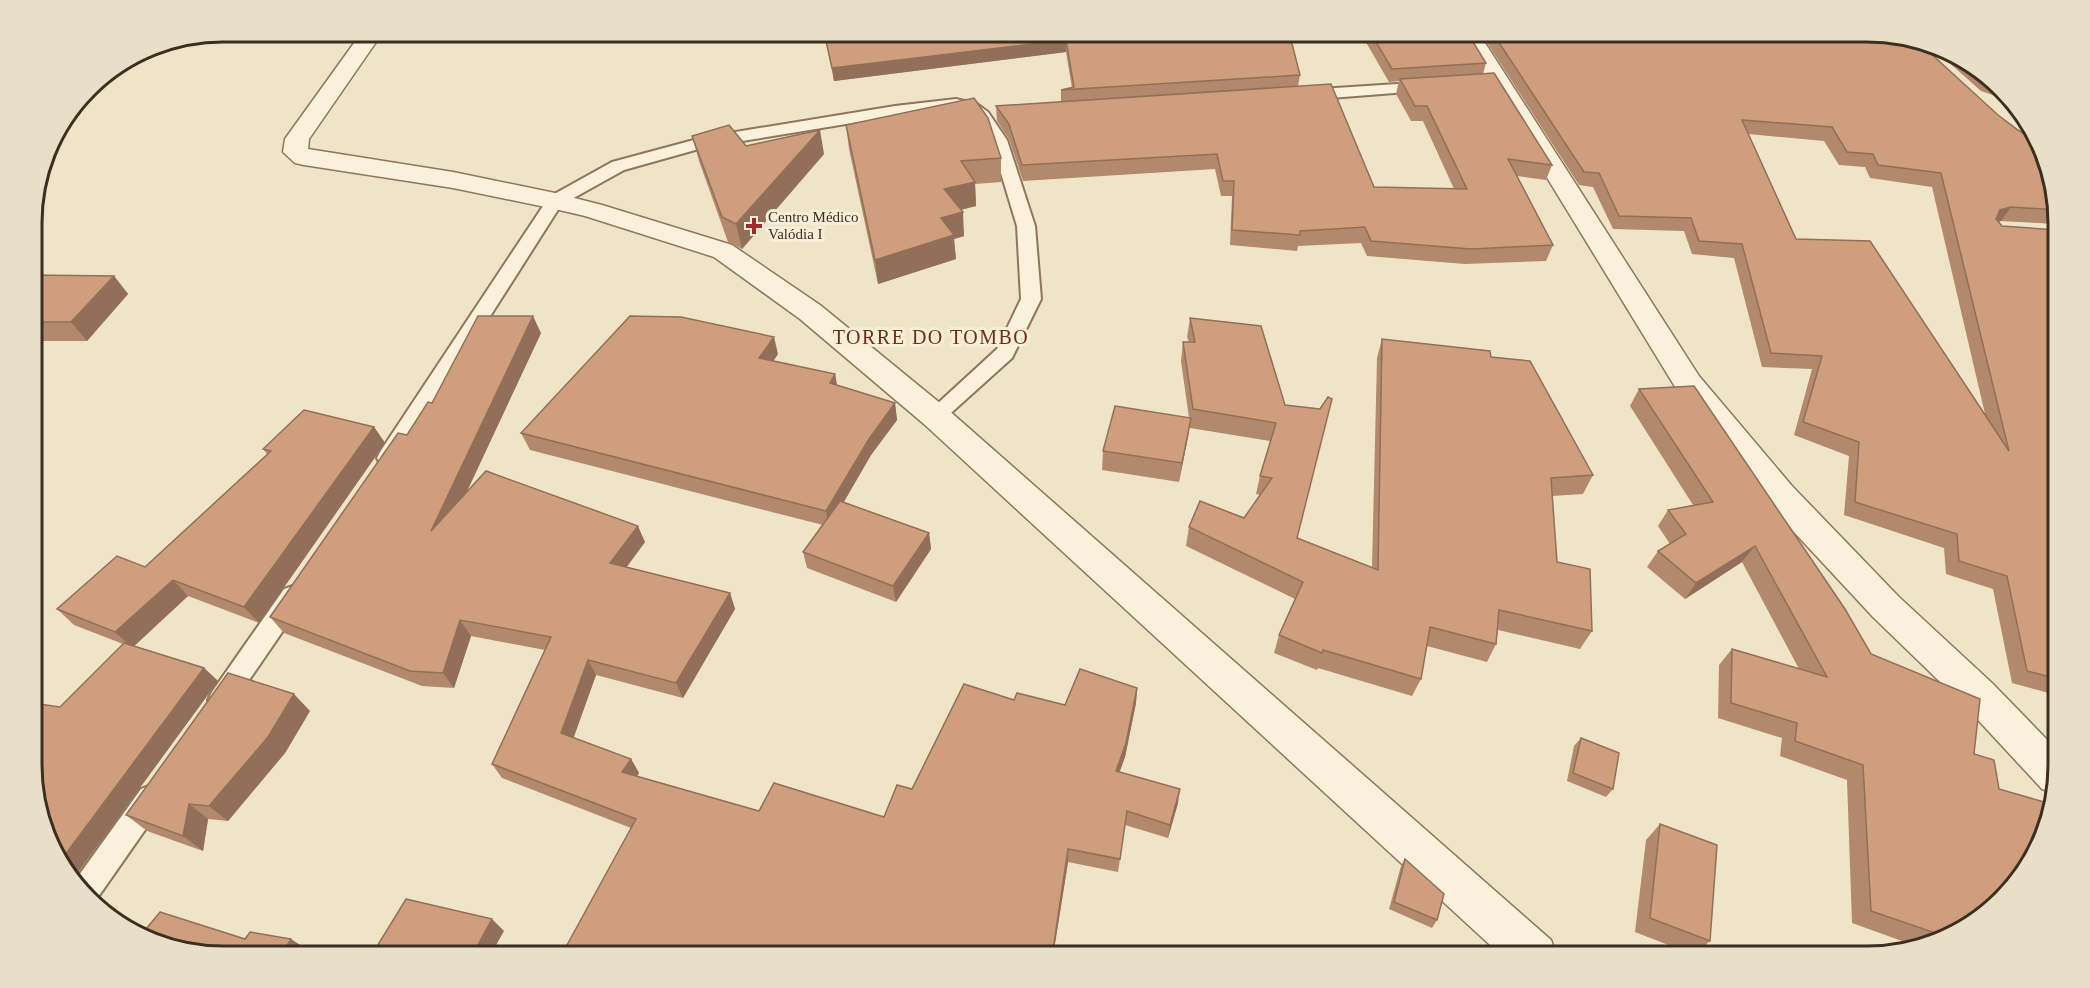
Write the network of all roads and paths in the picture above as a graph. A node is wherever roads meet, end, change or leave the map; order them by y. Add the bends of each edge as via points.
1 (365, 42) edge
2 (1473, 42) edge
3 (1440, 86) edge
4 (1287, 96) edge
5 (1006, 113) edge
6 (982, 115) junction
7 (555, 201) junction
8 (934, 416) junction
9 (377, 474) edge
10 (302, 583) edge
11 (207, 719) edge
12 (2048, 768) edge
13 (166, 777) edge
14 (89, 886) edge
15 (1524, 946) edge

1 - 7 street via 297,139 295,152 304,158 453,180
2 - 12 street via 1493,83 1688,383 1788,504
3 - 4 lane
5 - 6 lane
6 - 7 lane via 971,107 956,104 705,142 618,166
6 - 8 lane via 999,140 1026,226 1031,298 1005,353
7 - 8 street via 723,251 810,312
7 - 9 lane
8 - 15 street
10 - 11 lane
13 - 14 lane

